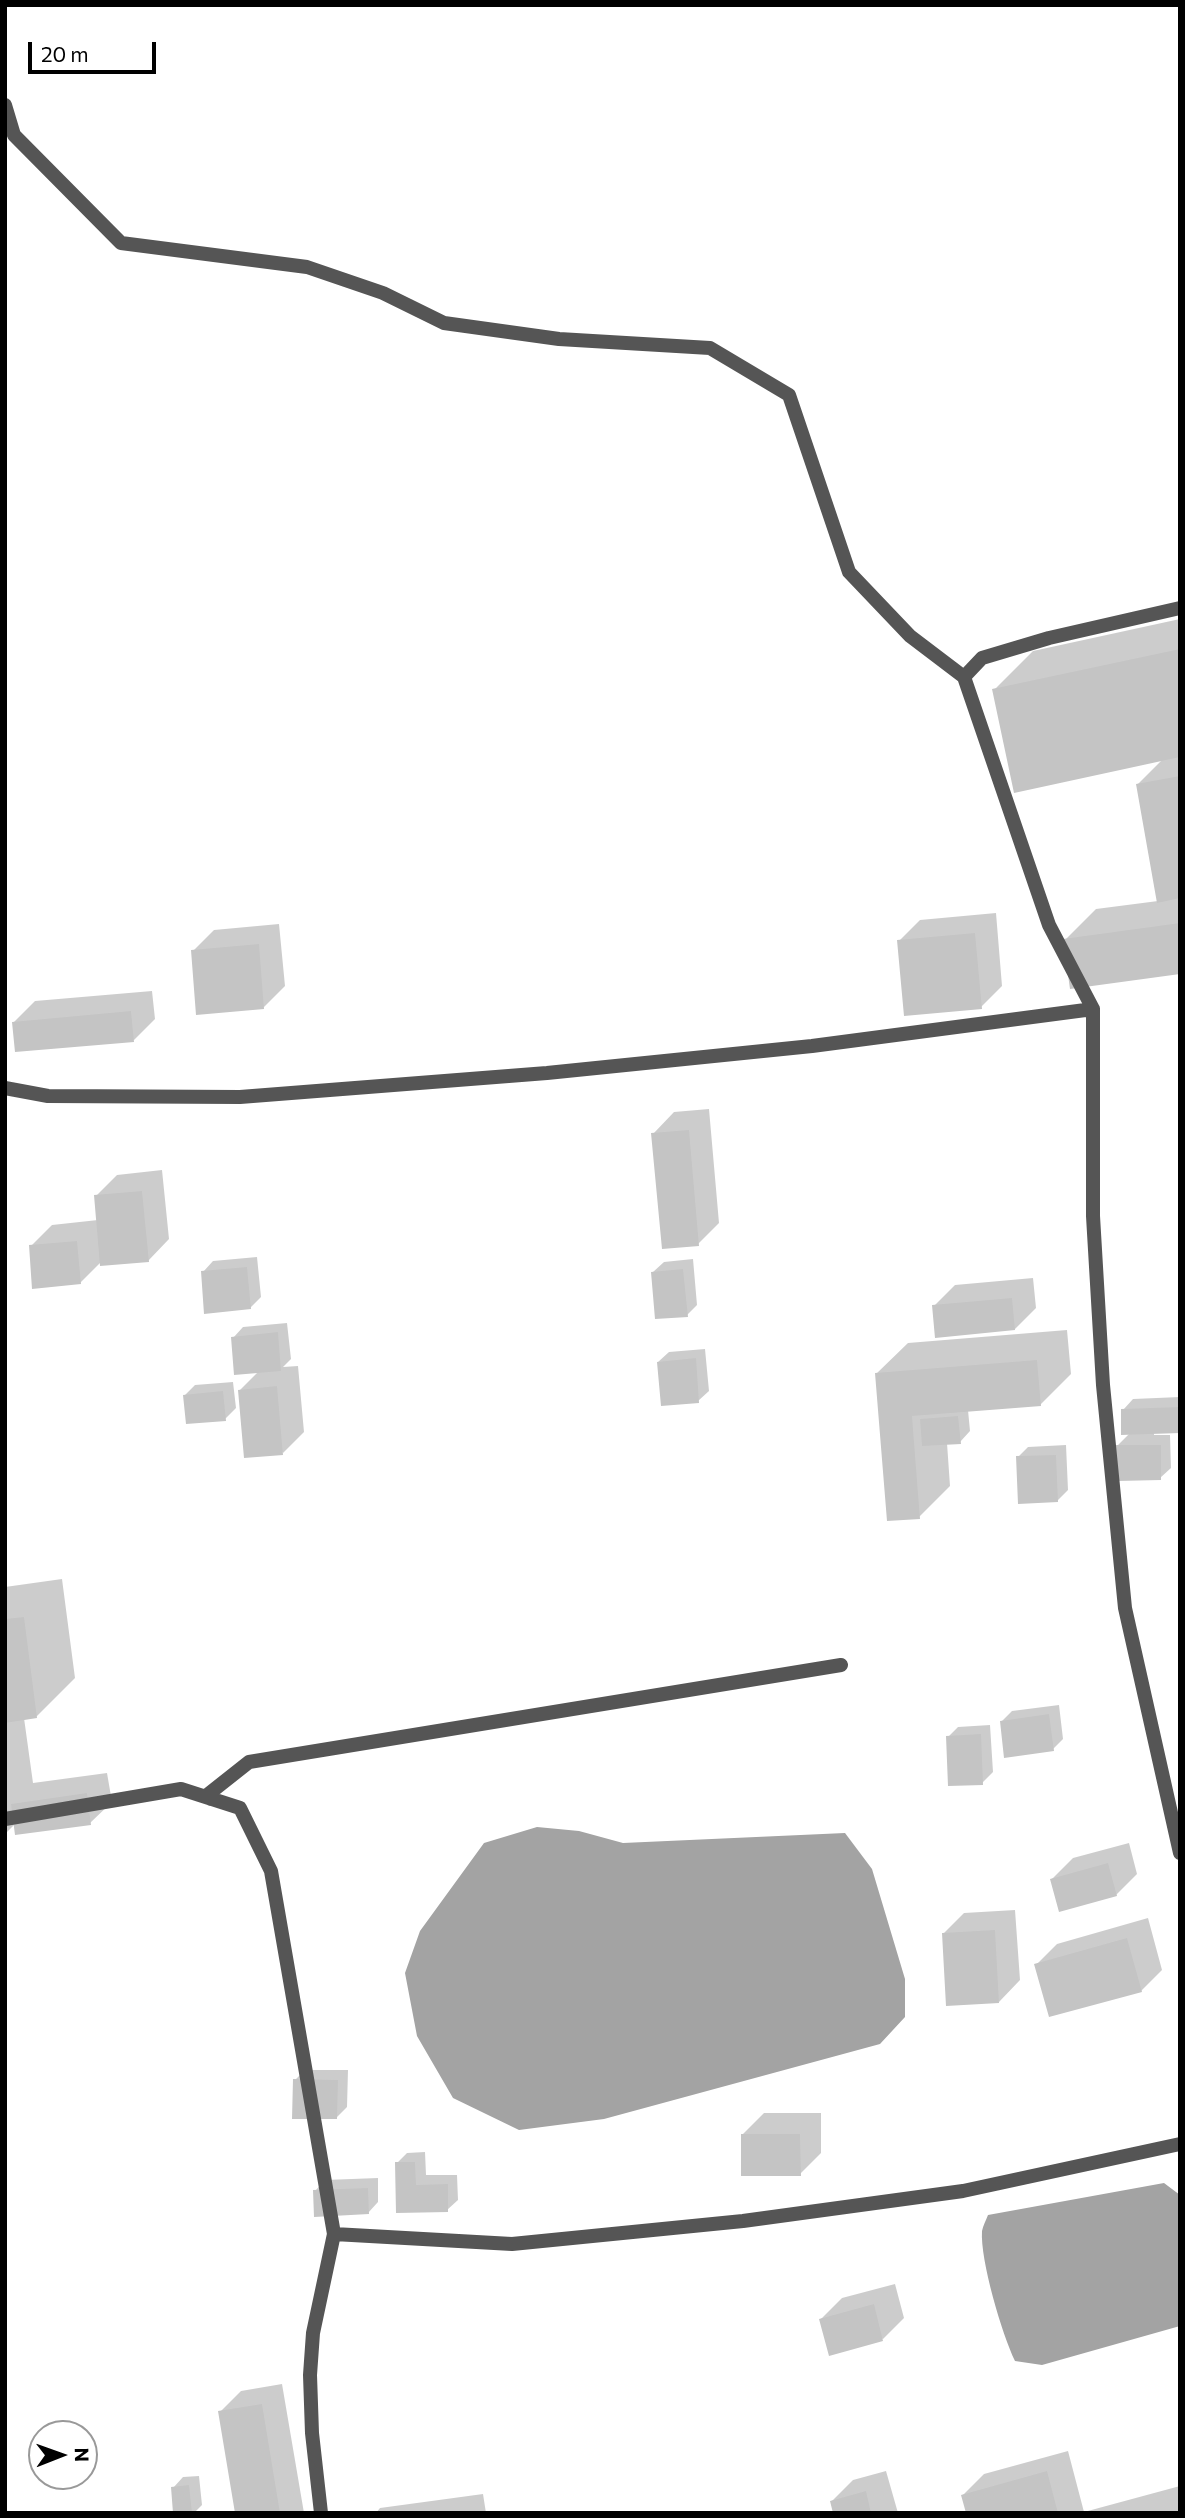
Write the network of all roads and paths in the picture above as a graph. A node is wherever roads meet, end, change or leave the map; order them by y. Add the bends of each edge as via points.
1 (5, 105) edge
2 (1180, 608) edge
3 (964, 677) junction
4 (1093, 1009) junction
5 (5, 1088) edge
6 (841, 1665) dead end
7 (211, 1799) junction
8 (5, 1819) edge
9 (1180, 1853) edge
10 (1180, 2144) edge
11 (334, 2234) junction
12 (321, 2513) edge

1 - 3 street via 14,135 121,243 306,267 383,293 444,323 559,339 710,348 789,396 849,572 910,636
2 - 3 street via 982,658
3 - 4 street via 1049,925
4 - 5 street via 600,1068 240,1097 48,1096
4 - 9 street via 1093,1216 1103,1385 1125,1608
6 - 7 street via 249,1762 206,1796
7 - 8 street via 181,1789
7 - 11 street via 240,1808 271,1871
10 - 11 street via 963,2191 743,2221 512,2244
11 - 12 street via 313,2333 310,2375

